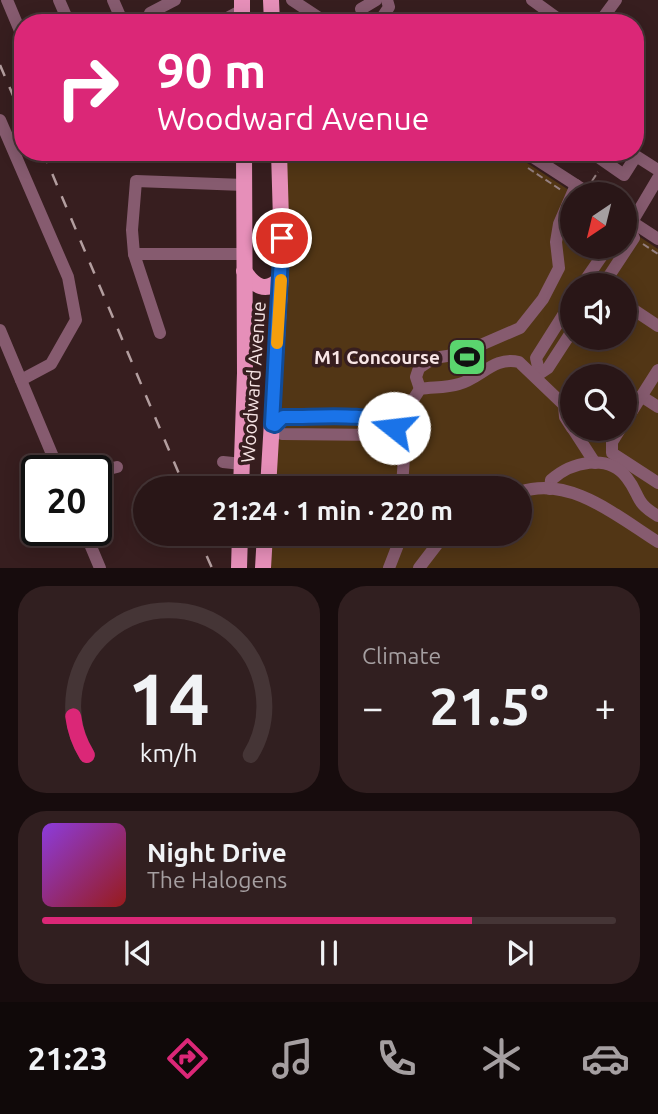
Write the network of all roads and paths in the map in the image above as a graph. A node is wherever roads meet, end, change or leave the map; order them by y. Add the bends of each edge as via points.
1 (7, 0) edge
2 (175, 0) edge
3 (292, 0) edge
4 (376, 0) edge
5 (532, 0) edge
6 (360, 9) dead end
7 (150, 13) dead end
8 (313, 14) edge
9 (551, 14) edge
10 (14, 17) edge
11 (0, 120) edge
12 (14, 152) edge
13 (18, 161) edge
14 (244, 161) edge
15 (279, 161) edge
16 (520, 161) edge
17 (537, 161) edge
18 (604, 161) edge
19 (630, 161) edge
20 (598, 172) dead end
21 (658, 178) edge
22 (562, 182) edge
23 (594, 182) edge
24 (560, 184) edge
25 (244, 185) junction
26 (637, 210) edge
27 (560, 225) edge
28 (637, 228) edge
29 (658, 239) edge
30 (134, 254) junction
31 (244, 263) junction
32 (281, 279) junction
33 (637, 312) edge
34 (560, 320) edge
35 (658, 326) edge
36 (0, 330) edge
37 (160, 333) dead end
38 (560, 350) edge
39 (658, 370) edge
40 (537, 374) junction
41 (21, 380) junction
42 (420, 390) junction
43 (641, 396) junction
44 (560, 400) edge
45 (637, 402) edge
46 (658, 407) edge
47 (273, 424) junction
48 (400, 427) junction
49 (581, 441) edge
50 (613, 441) edge
51 (52, 455) edge
52 (223, 462) dead end
53 (595, 463) junction
54 (242, 464) junction
55 (117, 467) dead end
56 (112, 468) edge
57 (242, 476) edge
58 (269, 476) edge
59 (402, 476) edge
60 (658, 483) edge
61 (550, 489) junction
62 (532, 491) edge
63 (653, 513) edge
64 (658, 542) edge
65 (91, 546) edge
66 (240, 546) edge
67 (264, 546) edge
68 (398, 546) edge
69 (433, 546) edge
70 (100, 568) edge
71 (239, 568) edge
72 (263, 568) edge
73 (389, 568) edge
74 (419, 568) edge

1 - 10 street
2 - 7 street
3 - 8 street
4 - 6 street
5 - 9 street
11 - 12 street
13 - 41 street via 68,277 76,320 51,364
14 - 25 main road, Woodward Avenue
15 - 32 main road, Woodward Avenue
16 - 24 path
17 - 22 street
18 - 19 street via 624,175
20 - 23 path
21 - 26 street
25 - 30 street via 136,181
25 - 31 main road, Woodward Avenue
27 - 42 street via 559,268 520,328 460,354 434,358 419,368
28 - 29 street
30 - 31 street
30 - 37 street
31 - 32 main road via 252,282 264,288
31 - 54 main road, Woodward Avenue
32 - 47 main road, Woodward Avenue
33 - 35 street
34 - 40 street via 536,358
36 - 41 street
38 - 40 street via 548,368
39 - 43 street
40 - 42 street via 510,359 461,384
40 - 44 street
41 - 51 street
42 - 48 street
43 - 45 street
43 - 46 street
47 - 48 street via 282,434 383,435
47 - 58 main road, Woodward Avenue
48 - 59 street
49 - 53 street
50 - 60 street via 612,453
52 - 54 street
53 - 61 street via 564,470 551,480
53 - 63 street via 625,475 638,501
54 - 57 main road, Woodward Avenue
55 - 56 street
61 - 62 street
61 - 64 street via 579,495
65 - 70 street
66 - 71 main road
67 - 72 main road
68 - 73 street
69 - 74 street

